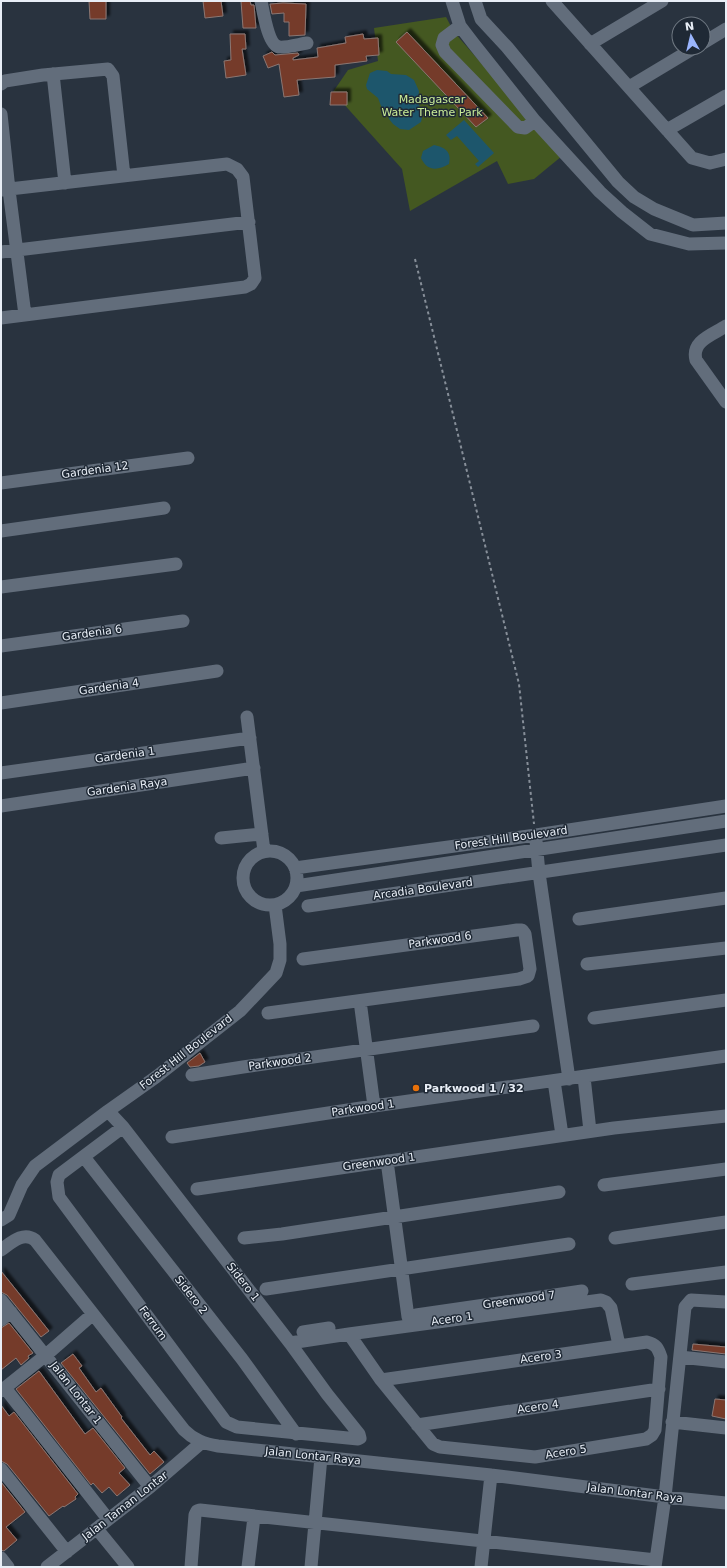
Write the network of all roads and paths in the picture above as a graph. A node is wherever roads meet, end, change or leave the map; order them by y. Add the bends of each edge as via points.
1 (261, 1) edge
2 (452, 1) edge
3 (475, 1) edge
4 (552, 1) edge
5 (662, 1) edge
6 (460, 26) junction
7 (726, 29) edge
8 (711, 38) edge
9 (307, 42) dead end
10 (590, 44) junction
11 (681, 56) edge
12 (53, 74) junction
13 (1, 84) edge
14 (629, 87) junction
15 (726, 96) edge
16 (1, 114) edge
17 (536, 120) junction
18 (667, 130) junction
19 (726, 159) edge
20 (124, 176) junction
21 (65, 183) junction
22 (5, 190) edge
23 (249, 222) junction
24 (726, 223) edge
25 (726, 243) edge
26 (16, 250) junction
27 (1, 252) edge
28 (415, 260) dead end
29 (25, 315) junction
30 (1, 318) edge
31 (726, 326) edge
32 (725, 396) edge
33 (188, 458) dead end
34 (1, 483) edge
35 (164, 508) dead end
36 (1, 531) edge
37 (176, 564) dead end
38 (1, 587) edge
39 (183, 621) dead end
40 (1, 646) edge
41 (217, 671) dead end
42 (1, 703) edge
43 (247, 717) dead end
44 (250, 738) junction
45 (254, 768) junction
46 (1, 773) edge
47 (1, 806) edge
48 (726, 806) edge
49 (726, 822) edge
50 (262, 834) junction
51 (536, 835) junction
52 (221, 838) dead end
53 (726, 846) edge
54 (537, 850) junction
55 (264, 851) junction
56 (295, 868) junction
57 (538, 873) junction
58 (296, 886) junction
59 (726, 898) edge
60 (275, 905) junction
61 (308, 906) dead end
62 (579, 919) dead end
63 (726, 948) edge
64 (303, 959) dead end
65 (587, 964) dead end
66 (726, 1000) edge
67 (360, 1001) junction
68 (268, 1013) dead end
69 (594, 1018) dead end
70 (534, 1026) dead end
71 (367, 1050) junction
72 (726, 1056) edge
73 (192, 1075) dead end
74 (584, 1077) junction
75 (569, 1079) junction
76 (554, 1081) junction
77 (374, 1106) junction
78 (108, 1111) junction
79 (726, 1116) edge
80 (123, 1127) junction
81 (590, 1131) junction
82 (562, 1135) junction
83 (172, 1137) dead end
84 (84, 1157) junction
85 (387, 1161) junction
86 (726, 1169) edge
87 (604, 1185) dead end
88 (197, 1189) dead end
89 (559, 1192) dead end
90 (394, 1217) junction
91 (1, 1220) edge
92 (726, 1222) edge
93 (244, 1238) dead end
94 (615, 1238) dead end
95 (570, 1244) dead end
96 (1, 1250) edge
97 (400, 1269) junction
98 (726, 1272) edge
99 (632, 1284) dead end
100 (266, 1289) dead end
101 (582, 1292) dead end
102 (1, 1300) edge
103 (726, 1302) edge
104 (93, 1314) junction
105 (6, 1316) edge
106 (408, 1317) junction
107 (303, 1332) dead end
108 (349, 1334) junction
109 (290, 1343) junction
110 (619, 1345) junction
111 (46, 1355) junction
112 (680, 1357) junction
113 (726, 1362) edge
114 (381, 1380) junction
115 (659, 1389) junction
116 (3, 1390) edge
117 (672, 1422) junction
118 (417, 1425) junction
119 (726, 1428) edge
120 (296, 1434) junction
121 (360, 1438) joint
122 (202, 1443) junction
123 (321, 1457) junction
124 (1, 1469) edge
125 (491, 1475) junction
126 (150, 1487) junction
127 (665, 1497) junction
128 (726, 1503) edge
129 (254, 1517) junction
130 (108, 1519) junction
131 (316, 1522) junction
132 (96, 1529) junction
133 (484, 1541) junction
134 (66, 1552) junction
135 (1, 1558) edge
136 (656, 1564) edge
137 (53, 1565) edge
138 (8, 1567) edge
139 (128, 1567) edge
140 (191, 1567) edge
141 (248, 1567) edge
142 (311, 1567) edge
143 (481, 1567) edge

1 - 9 street via 264,23 274,45 279,47
2 - 6 street
3 - 24 street via 481,19 618,182 634,197 654,209 693,225
4 - 10 street
5 - 10 street
6 - 17 street
6 - 17 street via 444,38 442,45 445,52 518,127 525,128
7 - 8 street
10 - 14 street
11 - 14 street
12 - 13 street via 5,81
12 - 20 street via 108,69 113,76
12 - 21 street
14 - 18 street
15 - 18 street
16 - 22 street
17 - 25 street via 600,192 650,234 689,244
18 - 19 street via 692,158 710,163
20 - 21 street
20 - 23 street via 227,164 237,168 243,177
21 - 22 street
22 - 26 street
23 - 26 street
23 - 29 street via 255,278 245,288
26 - 27 street
26 - 29 street
28 - 51 path via 519,684
29 - 30 street
31 - 32 street via 695,348 696,360
33 - 34 street, Gardenia 12
35 - 36 street
37 - 38 street
39 - 40 street, Gardenia 6
41 - 42 street, Gardenia 4
43 - 44 street
44 - 45 street
44 - 46 street, Gardenia 1
45 - 47 street, Gardenia Raya
45 - 50 street
48 - 51 street, Forest Hill Boulevard
49 - 54 street, Forest Hill Boulevard
50 - 52 street
50 - 55 street
51 - 54 street
51 - 56 street, Forest Hill Boulevard
53 - 57 street, Arcadia Boulevard
54 - 57 street
54 - 58 street, Forest Hill Boulevard
55 - 56 street via 282,854
55 - 60 street via 255,854 248,861 243,869 242,879 244,888 256,902
56 - 58 street
57 - 61 street, Arcadia Boulevard
57 - 75 street
58 - 60 street via 288,898
59 - 62 street
60 - 78 street, Forest Hill Boulevard via 280,944 280,960 276,973 240,1011
63 - 65 street
64 - 67 street, Parkwood 6 via 517,930 522,930 524,934 530,969 528,976
66 - 69 street
67 - 68 street
67 - 71 street
70 - 71 street, Parkwood 2
71 - 73 street, Parkwood 2
71 - 77 street
72 - 74 street, Parkwood 1
74 - 75 street, Parkwood 1
74 - 81 street
75 - 76 street, Parkwood 1
76 - 77 street, Parkwood 1
76 - 82 street
77 - 83 street, Parkwood 1
78 - 80 street, Sidero 1
78 - 91 street, Forest Hill Boulevard via 35,1166 22,1185 10,1215
79 - 81 street, Greenwood 1
80 - 84 street, Ferrum
80 - 109 street, Sidero 1
81 - 82 street, Greenwood 1
82 - 85 street, Greenwood 1
84 - 120 street, Sidero 2 via 242,1359
84 - 120 street, Ferrum via 59,1176 57,1182 60,1196 226,1422 237,1427
85 - 88 street, Greenwood 1
85 - 90 street
86 - 87 street
89 - 90 street
90 - 93 street
90 - 97 street
92 - 94 street
95 - 97 street
96 - 104 street, Jalan Lontar Raya via 18,1238 32,1238
97 - 100 street
97 - 106 street
98 - 99 street
101 - 106 street, Greenwood 7
102 - 105 street, Jalan Lontar 1
103 - 112 street via 691,1300 687,1303
104 - 111 street
104 - 122 street, Jalan Lontar Raya via 184,1430
105 - 111 street, Jalan Lontar 1
106 - 107 street, Greenwood 7
108 - 109 street, Acero 1
108 - 110 street, Acero 1 via 601,1300 612,1308
108 - 114 street
109 - 121 street, Sidero 1
110 - 114 street, Acero 3
110 - 115 street, Acero 3 via 647,1342 654,1344 661,1356
111 - 116 street
111 - 126 street, Jalan Lontar 1
112 - 113 street
112 - 117 street
114 - 118 street
115 - 118 street, Acero 4
115 - 118 street, Acero 5 via 654,1430 646,1439 535,1457 440,1447 433,1444
116 - 130 street
117 - 119 street
117 - 127 street
120 - 121 street, Ferrum via 355,1440
122 - 123 street, Jalan Lontar Raya
122 - 126 street, Jalan Taman Lontar
123 - 125 street, Jalan Lontar Raya
123 - 131 street
124 - 134 street
125 - 127 street, Jalan Lontar Raya
125 - 133 street
126 - 130 street, Jalan Taman Lontar
127 - 128 street, Jalan Lontar Raya
127 - 136 street
129 - 131 street
129 - 140 street via 200,1510 197,1512
129 - 141 street
130 - 132 street, Jalan Taman Lontar
131 - 133 street
131 - 142 street
132 - 134 street, Jalan Taman Lontar
132 - 139 street
133 - 136 street
133 - 143 street
134 - 137 street, Jalan Taman Lontar
135 - 138 street

